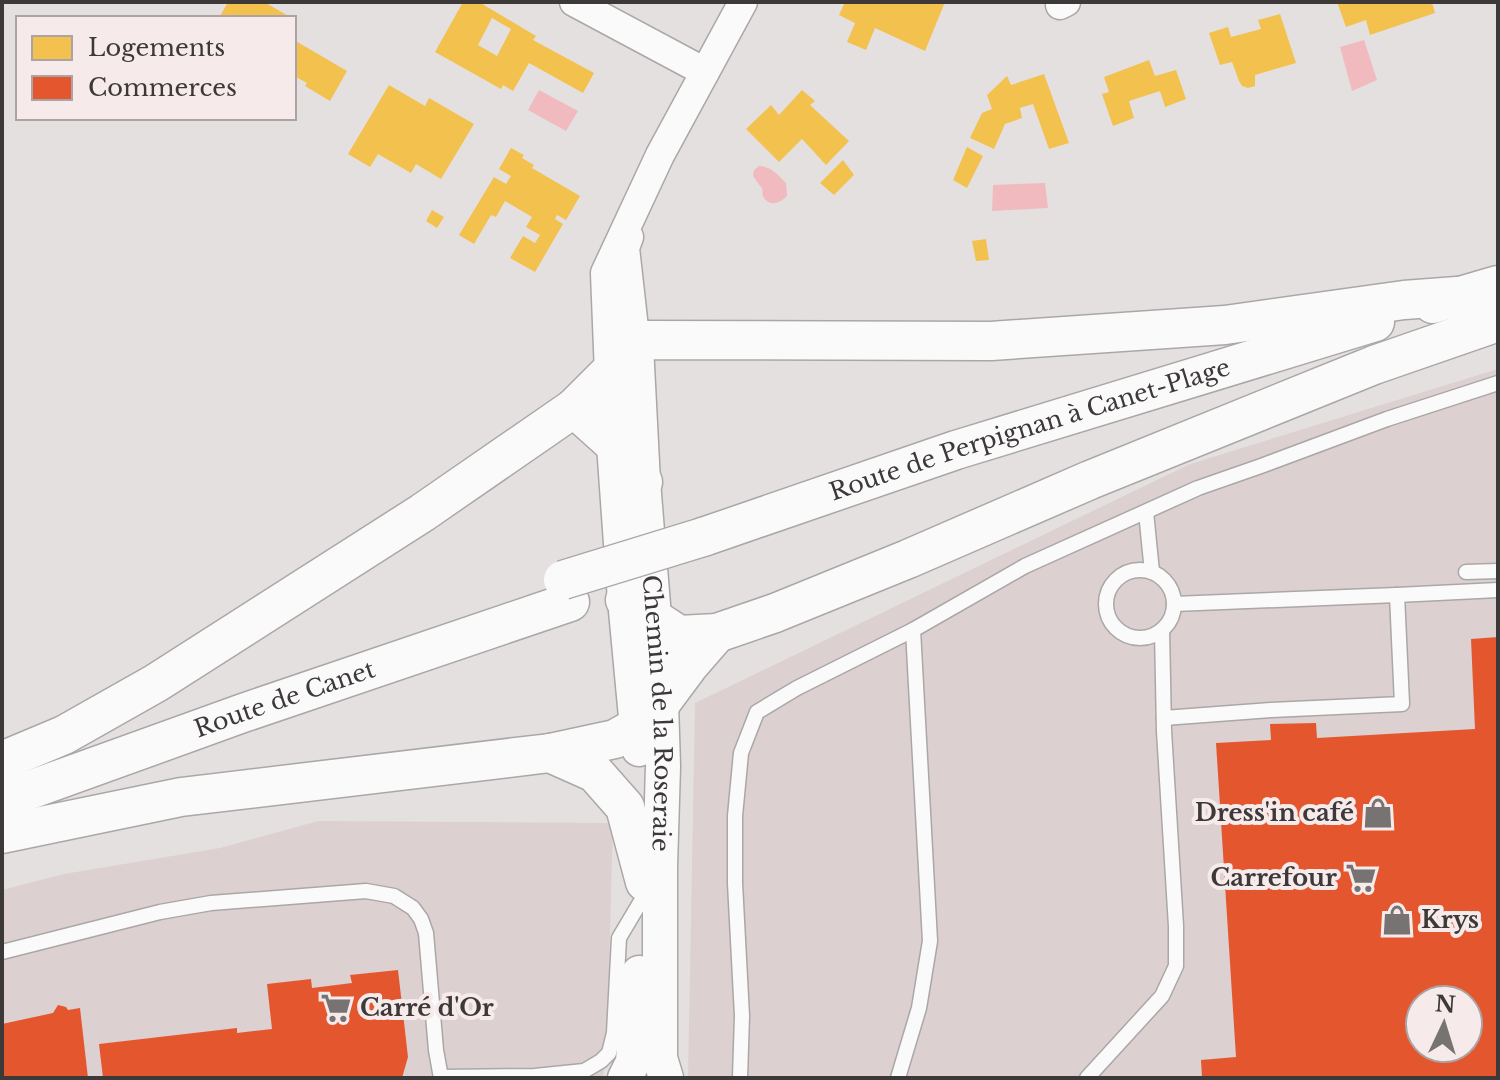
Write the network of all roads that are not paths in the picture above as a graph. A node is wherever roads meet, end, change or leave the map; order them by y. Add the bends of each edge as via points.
1 (574, 2) edge
2 (743, 2) edge
3 (705, 72) junction
4 (660, 155) junction
5 (1498, 285) edge
6 (1457, 296) junction
7 (1498, 312) edge
8 (1498, 322) edge
9 (636, 346) junction
10 (609, 374) junction
11 (1498, 383) edge
12 (574, 408) junction
13 (613, 443) junction
14 (643, 482) junction
15 (1146, 512) junction
16 (705, 548) junction
17 (1498, 571) edge
18 (1152, 572) junction
19 (1466, 572) dead end
20 (1498, 590) edge
21 (566, 591) junction
22 (1397, 595) junction
23 (1174, 604) junction
24 (640, 610) junction
25 (913, 630) junction
26 (1162, 630) junction
27 (717, 633) junction
28 (649, 714) junction
29 (1164, 718) junction
30 (550, 753) junction
31 (2, 761) edge
32 (2, 783) edge
33 (2, 800) edge
34 (2, 834) edge
35 (645, 889) junction
36 (2, 952) edge
37 (441, 1077) edge
38 (625, 1078) edge
39 (666, 1078) edge
40 (740, 1078) edge
41 (898, 1078) edge
42 (1087, 1078) edge

1 - 3 street
2 - 3 street
3 - 4 street
4 - 9 street via 625,248
4 - 10 street via 605,273
5 - 6 main road, Route de Perpignan à Canet-Plage
6 - 9 main road via 1225,325 991,341 645,340
6 - 16 main road, Route de Perpignan à Canet-Plage via 956,450
7 - 16 main road, Route de Perpignan à Canet-Plage via 1267,371
8 - 27 main road via 1374,365
9 - 10 main road
9 - 14 street, Chemin de la Roseraie
10 - 12 main road
10 - 13 street, Chemin de la Roseraie
11 - 15 lane via 1198,488
12 - 13 main road
12 - 31 main road via 422,513 156,683 64,735
13 - 14 main road
13 - 24 street, Chemin de la Roseraie
14 - 24 street, Chemin de la Roseraie
15 - 18 lane
15 - 25 lane via 1025,566
16 - 21 main road, Route de Perpignan à Canet-Plage, bridge
17 - 19 lane
18 - 23 lane via 1168,584
18 - 26 lane via 1129,571 1119,577 1106,596 1106,608 1114,627 1132,637
20 - 22 lane
21 - 32 main road, Route de Canet via 371,648
21 - 33 main road, Route de Canet
22 - 23 lane
22 - 29 lane via 1402,704
23 - 26 lane
24 - 27 main road via 679,635
24 - 28 street, Chemin de la Roseraie
25 - 40 lane via 757,712 741,753 735,816
25 - 41 lane via 930,941 919,1008
26 - 29 lane
27 - 28 main road
28 - 30 main road via 615,739
28 - 35 street, Chemin de la Roseraie
28 - 39 street, Chemin de la Roseraie via 663,766 660,1058
29 - 42 lane via 1176,966 1162,996
30 - 34 main road via 181,797
30 - 35 main road via 595,773 625,807
35 - 37 lane via 619,938 614,1033 601,1061 584,1071 535,1076
35 - 38 street, Chemin de la Roseraie via 633,1062
36 - 37 lane via 211,903 366,891 394,896 413,908 426,933

